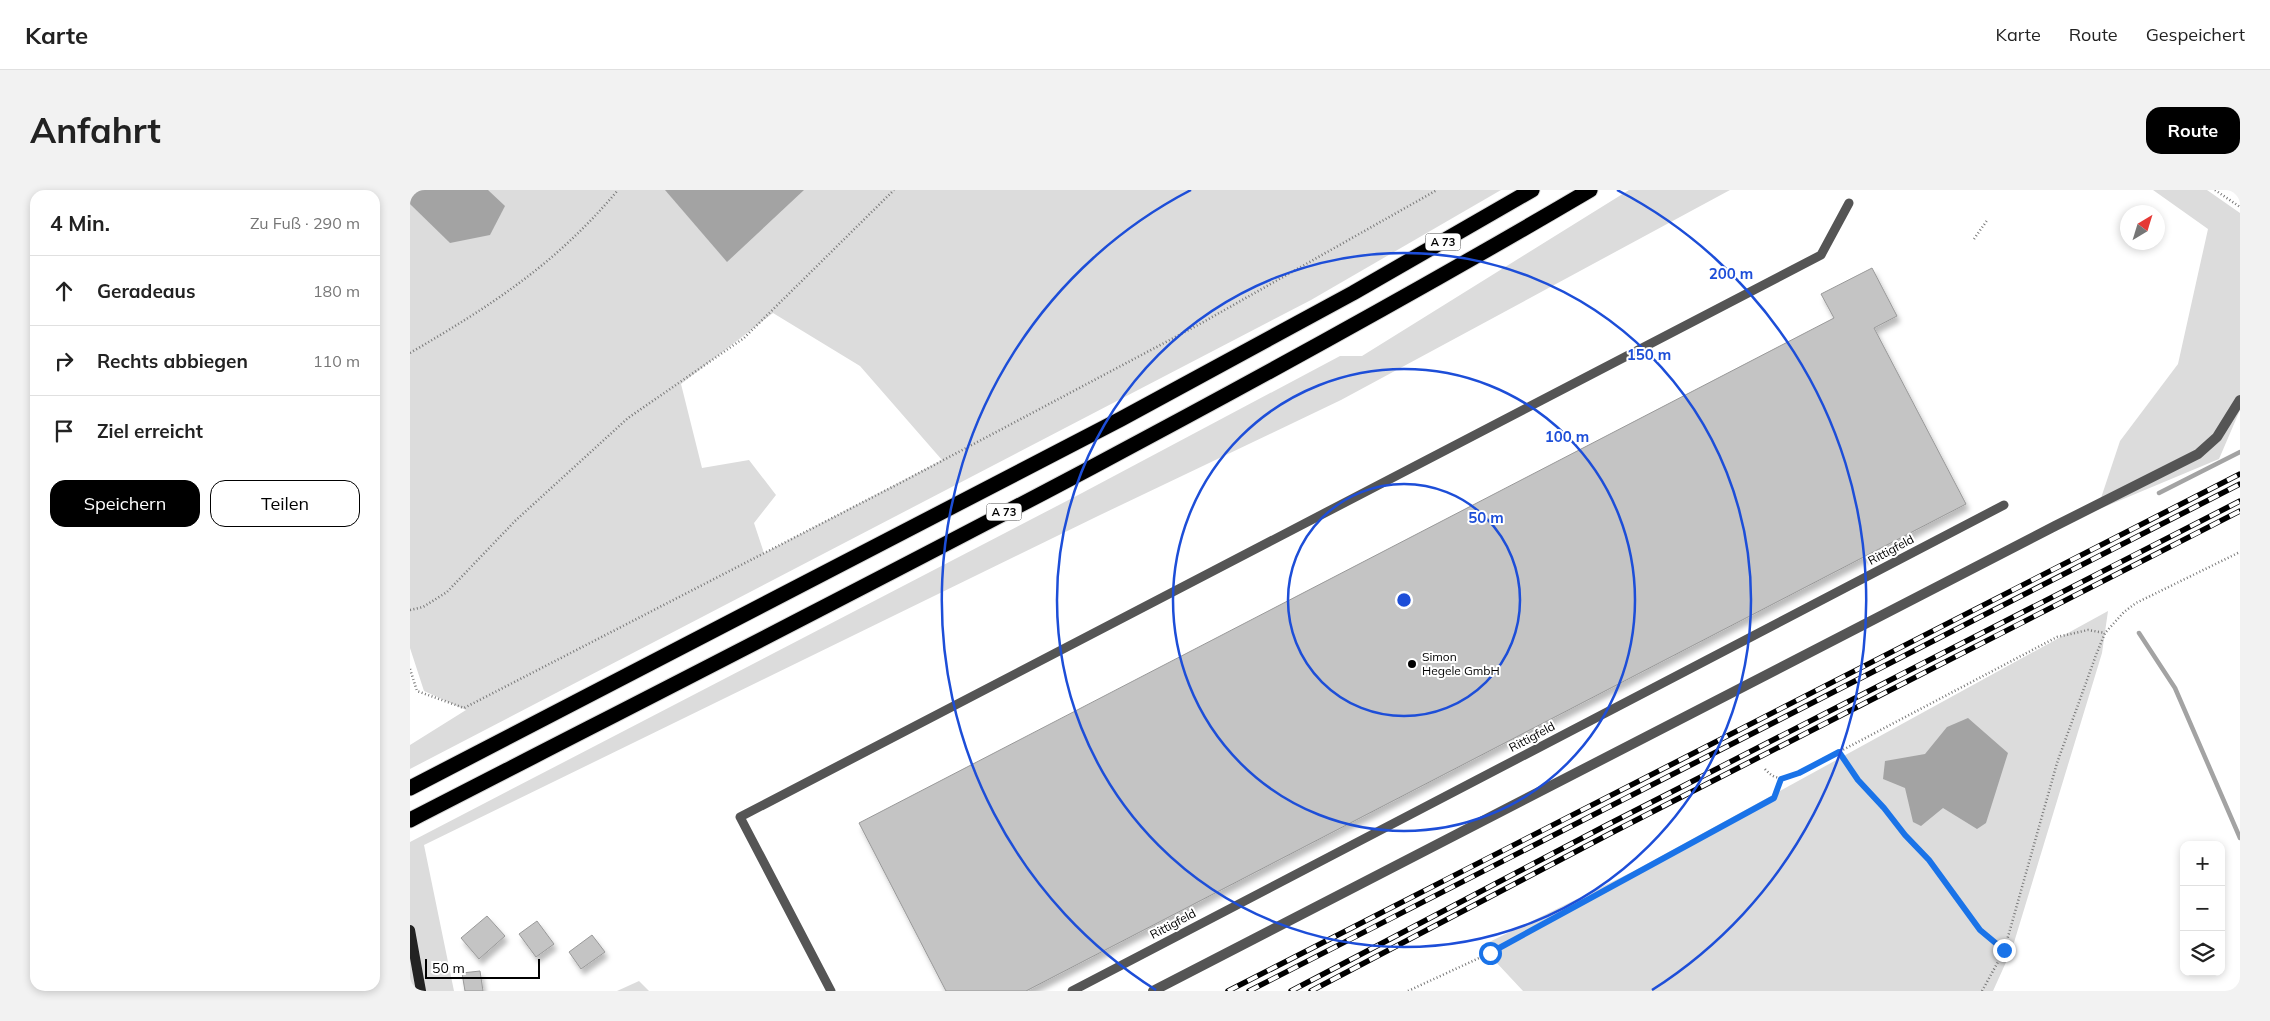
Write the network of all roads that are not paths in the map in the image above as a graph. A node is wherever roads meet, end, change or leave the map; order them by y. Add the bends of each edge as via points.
1 (1532, 190) edge
2 (1590, 190) edge
3 (1849, 203) dead end
4 (2240, 400) edge
5 (2004, 505) dead end
6 (410, 788) edge
7 (410, 820) edge
8 (410, 930) edge
9 (421, 991) edge
10 (831, 991) edge
11 (1072, 991) edge
12 (1153, 991) edge

1 - 6 highway, A 73 via 1353,293 1121,419
2 - 7 highway, A 73 via 1269,372
3 - 10 lane via 1821,255 740,817
4 - 12 street via 2216,438 2198,454
5 - 11 lane, Rittigfeld
8 - 9 street

